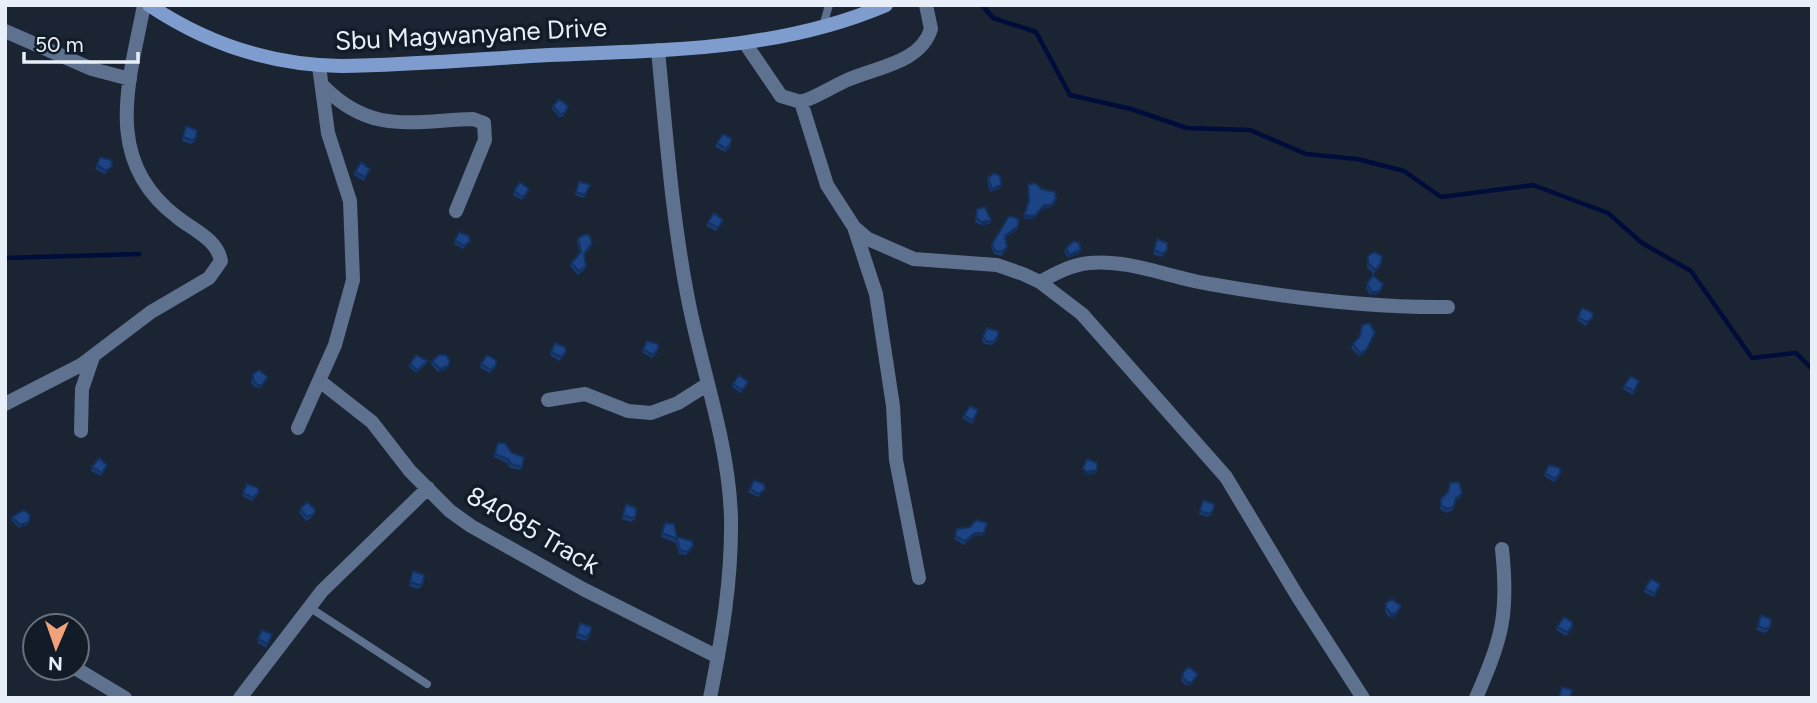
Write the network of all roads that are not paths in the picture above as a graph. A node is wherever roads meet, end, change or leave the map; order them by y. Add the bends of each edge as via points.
1 (144, 5) edge
2 (149, 5) edge
3 (829, 5) edge
4 (886, 5) edge
5 (926, 5) edge
6 (823, 29) junction
7 (5, 31) edge
8 (745, 43) junction
9 (658, 50) junction
10 (319, 66) junction
11 (130, 79) junction
12 (323, 86) junction
13 (801, 102) junction
14 (456, 211) dead end
15 (854, 227) junction
16 (1040, 282) junction
17 (1448, 307) dead end
18 (94, 356) junction
19 (320, 382) junction
20 (708, 384) junction
21 (548, 400) dead end
22 (5, 404) edge
23 (298, 428) dead end
24 (81, 431) dead end
25 (428, 488) junction
26 (1502, 549) dead end
27 (919, 579) dead end
28 (312, 608) junction
29 (718, 657) junction
30 (91, 678) edge
31 (427, 684) dead end
32 (125, 698) edge
33 (240, 698) edge
34 (710, 698) edge
35 (1363, 698) edge
36 (1476, 698) edge

1 - 11 street
2 - 10 main road, Sbu Magwanyane Drive via 178,24 243,51
3 - 6 lane
4 - 6 main road, Sbu Magwanyane Drive
5 - 13 street via 931,29 921,48
6 - 8 main road, Sbu Magwanyane Drive
7 - 11 street via 92,69
8 - 9 main road, Sbu Magwanyane Drive
8 - 13 street via 781,96
9 - 10 main road, Sbu Magwanyane Drive
9 - 20 street via 676,231
10 - 12 street
11 - 18 street via 126,118 135,169 155,197 213,243 221,261 209,278 151,312
12 - 14 street via 352,111 376,121 473,119 484,123 485,140
12 - 19 street via 328,133 350,201 354,271 347,309
13 - 15 street via 827,185
15 - 16 street via 885,248 914,259 997,265
15 - 27 street via 876,294 896,460
16 - 17 street via 1063,269 1106,263 1305,299 1379,307
16 - 35 street via 1082,314 1213,459
18 - 22 street
18 - 24 street via 82,389
19 - 23 street
19 - 25 street, 84085 Track via 372,422
20 - 21 street via 651,413 628,411 585,394
20 - 29 street via 731,517
25 - 28 street via 336,576
25 - 29 street, 84085 Track via 450,511 502,546
26 - 36 street via 1507,592 1501,633
28 - 31 lane
28 - 33 street
29 - 34 street
30 - 32 street

